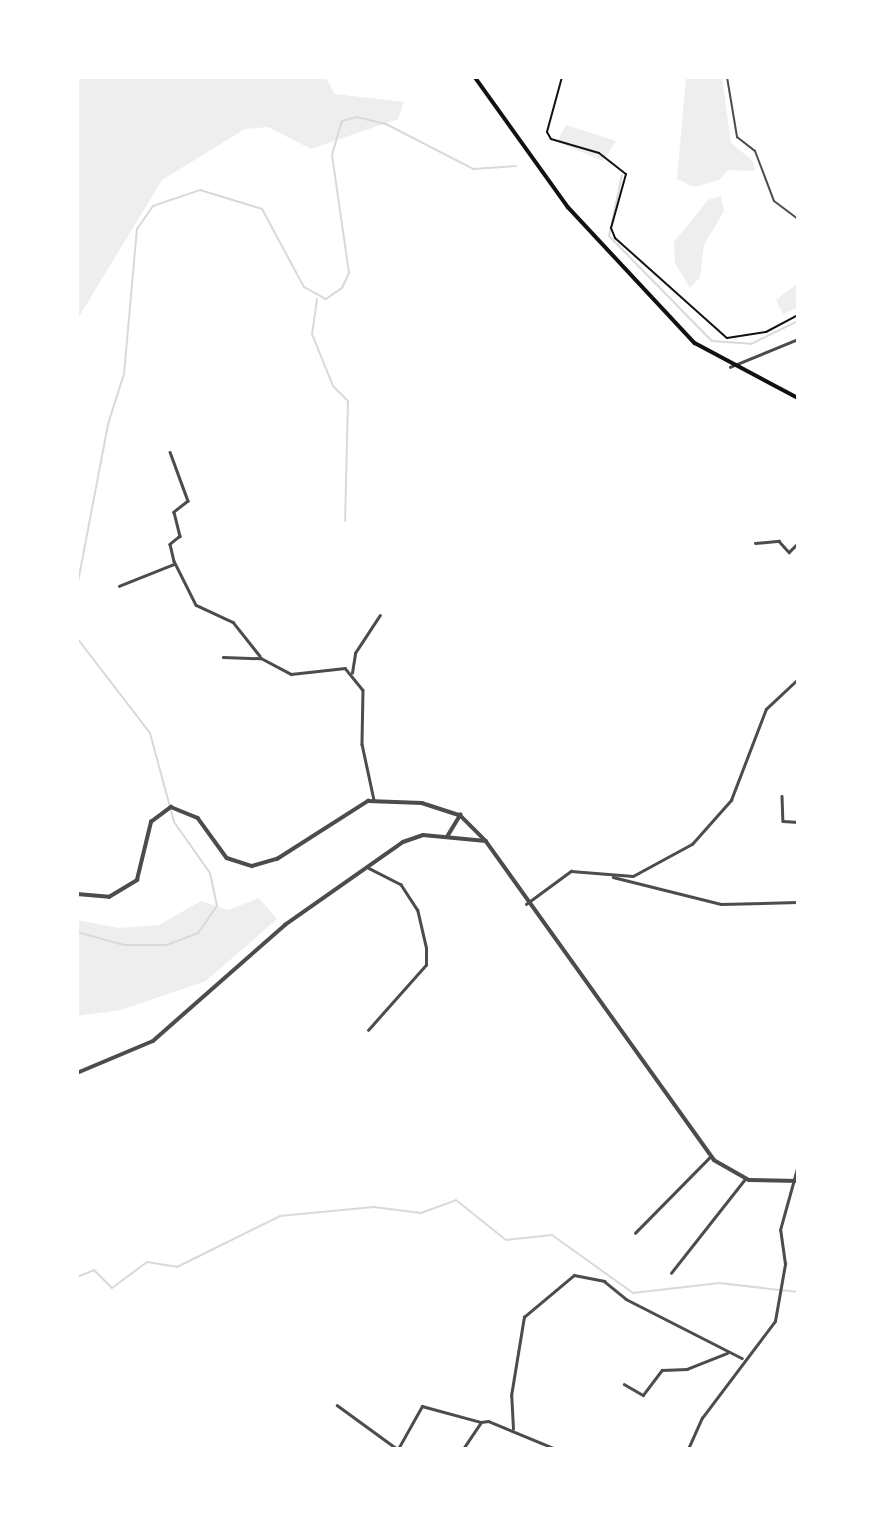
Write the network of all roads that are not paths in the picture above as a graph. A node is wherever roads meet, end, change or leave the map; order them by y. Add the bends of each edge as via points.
1 (475, 77) edge
2 (727, 77) edge
3 (798, 219) edge
4 (798, 339) edge
5 (730, 367) junction
6 (798, 398) edge
7 (170, 452) dead end
8 (755, 543) dead end
9 (798, 543) edge
10 (175, 563) junction
11 (119, 586) dead end
12 (380, 615) dead end
13 (223, 657) dead end
14 (261, 658) junction
15 (353, 676) junction
16 (798, 679) edge
17 (782, 796) dead end
18 (374, 800) junction
19 (460, 815) junction
20 (798, 822) edge
21 (447, 837) junction
22 (486, 841) junction
23 (798, 858) edge
24 (369, 869) junction
25 (798, 869) edge
26 (612, 875) junction
27 (77, 894) edge
28 (798, 902) edge
29 (526, 904) junction
30 (368, 1030) dead end
31 (77, 1073) edge
32 (711, 1156) junction
33 (798, 1166) edge
34 (745, 1179) junction
35 (796, 1181) edge
36 (635, 1233) dead end
37 (671, 1273) dead end
38 (728, 1352) junction
39 (742, 1358) junction
40 (624, 1384) dead end
41 (337, 1405) dead end
42 (481, 1422) junction
43 (513, 1429) junction
44 (397, 1449) edge
45 (463, 1449) edge
46 (556, 1449) edge
47 (688, 1449) edge

1 - 5 main road via 580,222 695,343
2 - 3 lane via 737,137 755,151 774,201
4 - 5 street
5 - 6 main road
7 - 10 street via 188,501 174,512 180,536 169,549
8 - 9 street via 779,541 789,552
10 - 11 street
10 - 14 street via 196,605 233,622
12 - 15 street via 352,660
13 - 14 street
14 - 15 street via 285,673 336,664
15 - 18 street via 363,690 362,744
16 - 26 street via 766,709 754,749 717,819 652,868
17 - 20 street via 783,821
18 - 19 street
18 - 27 street via 350,809 277,859 253,866 227,858 198,818 171,807 164,809 151,822 137,880 109,897
19 - 21 street
19 - 22 street
21 - 22 street
21 - 24 street via 409,839
22 - 29 street
23 - 25 street
24 - 30 street via 401,886 417,911 426,965
24 - 31 street via 285,925 153,1041
26 - 28 street via 655,892 721,904
26 - 29 street via 576,870
29 - 32 street
32 - 34 street
32 - 36 street
33 - 35 street
34 - 35 street
34 - 37 street
35 - 39 street via 780,1230 785,1264 776,1315
38 - 39 street
38 - 40 street via 687,1369 662,1370 643,1395
38 - 43 street via 604,1281 574,1275 524,1317 510,1396
39 - 47 street
41 - 44 street
42 - 43 street
42 - 44 street via 422,1406
42 - 45 street
43 - 46 street

